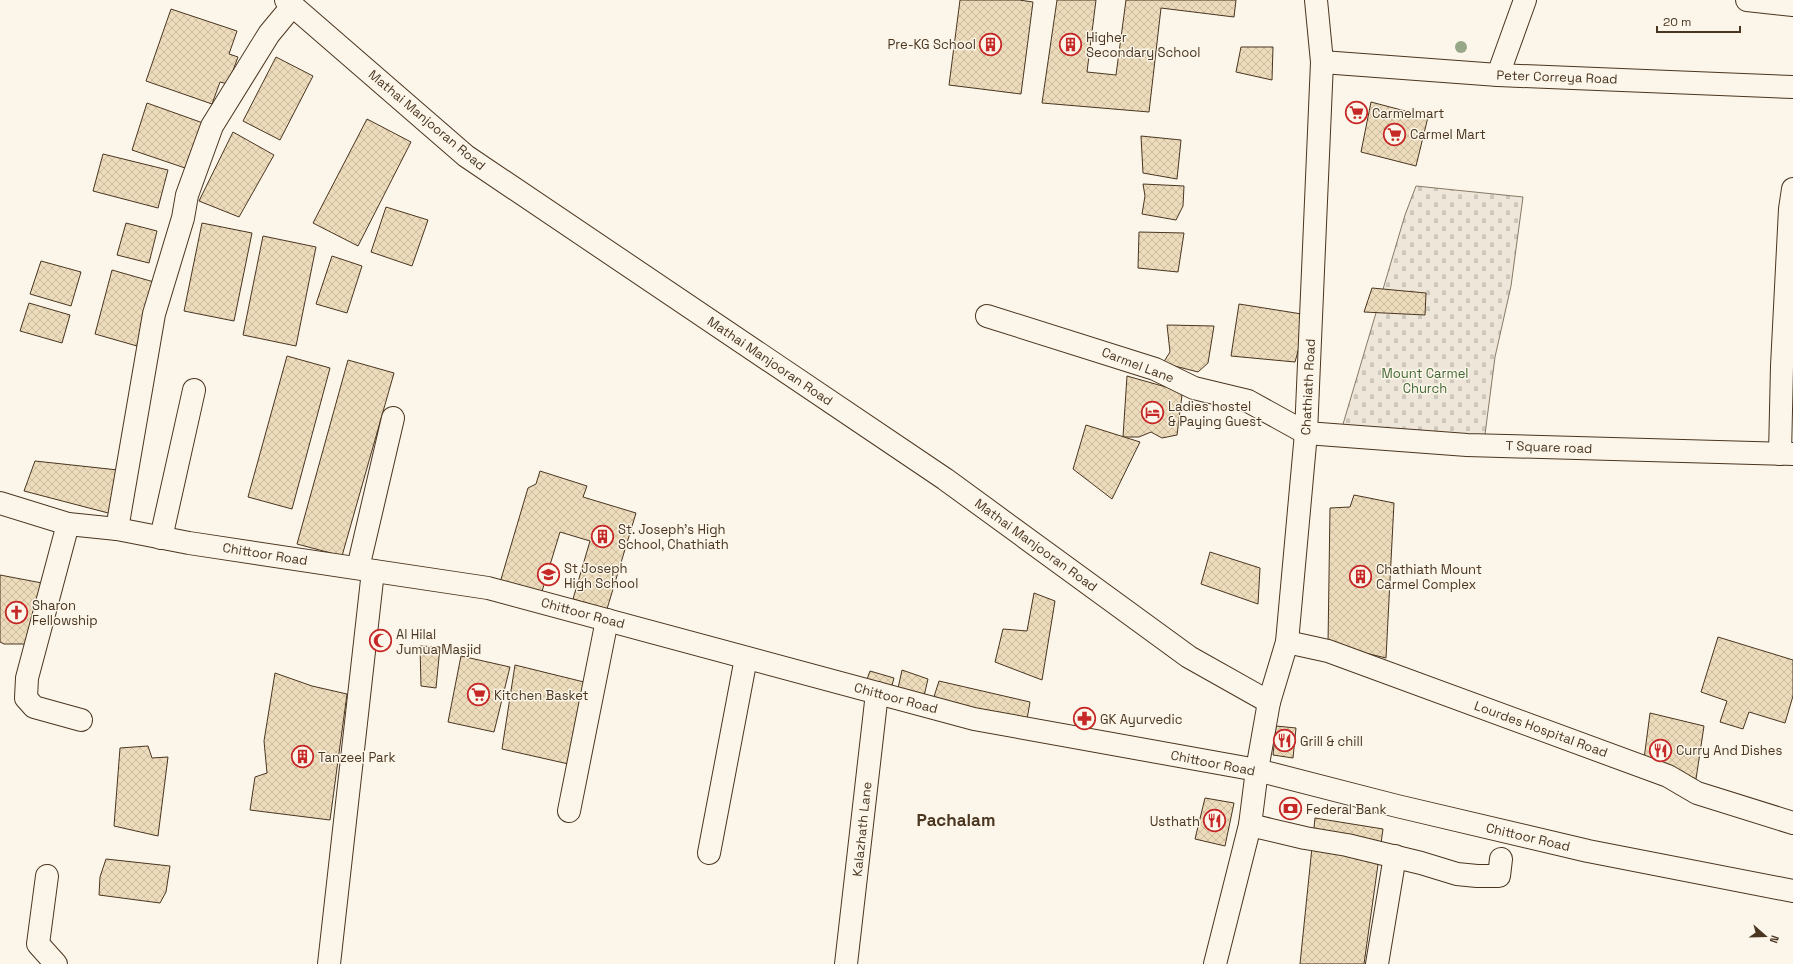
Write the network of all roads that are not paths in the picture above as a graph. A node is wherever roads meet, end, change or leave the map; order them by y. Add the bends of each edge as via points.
1 (1316, 0) edge
2 (1525, 0) edge
3 (1747, 0) edge
4 (290, 2) edge
5 (1793, 5) edge
6 (1322, 62) junction
7 (1498, 75) junction
8 (1793, 87) edge
9 (1793, 189) edge
10 (987, 316) dead end
11 (194, 390) dead end
12 (392, 418) dead end
13 (1306, 433) junction
14 (1786, 454) edge
15 (0, 502) edge
16 (68, 524) junction
17 (117, 530) junction
18 (160, 538) junction
19 (365, 570) junction
20 (607, 620) junction
21 (1286, 642) junction
22 (746, 658) junction
23 (877, 693) junction
24 (1269, 702) junction
25 (81, 720) dead end
26 (1257, 770) junction
27 (569, 811) dead end
28 (1793, 823) edge
29 (1250, 825) junction
30 (709, 852) dead end
31 (1395, 856) junction
32 (1501, 859) dead end
33 (47, 876) dead end
34 (1793, 891) edge
35 (56, 964) edge
36 (328, 964) edge
37 (846, 964) edge
38 (1215, 964) edge
39 (1377, 964) edge

1 - 6 street, Chathiath Road
2 - 7 street
3 - 5 street
4 - 17 street via 212,126 187,195 183,218 154,314
4 - 24 street, Mathai Manjooran Road via 466,156 945,479 1189,657
6 - 7 street, Peter Correya Road
6 - 13 street, Chathiath Road
7 - 8 street, Peter Correya Road
9 - 14 street via 1782,366
10 - 13 street, Carmel Lane via 1155,368 1194,388 1248,401
11 - 18 street
12 - 19 street
13 - 14 street, T Square road via 1467,445
13 - 21 street, Chathiath Road
15 - 16 street, Chittoor Road
16 - 17 street, Chittoor Road
16 - 25 street via 27,678 26,698 34,707
17 - 18 street, Chittoor Road
18 - 19 street, Chittoor Road
19 - 20 street, Chittoor Road via 488,588
19 - 36 street
20 - 22 street, Chittoor Road
20 - 27 street
21 - 24 street, Chathiath Road
21 - 28 street, Lourdes Hospital Road via 1328,651 1668,776 1697,793
22 - 23 street, Chittoor Road
22 - 30 street
23 - 26 street, Chittoor Road via 984,721
23 - 37 street, Kalazhath Lane
24 - 26 street, Chathiath Road
26 - 29 street, Chathiath Road
26 - 34 street, Chittoor Road via 1588,851
29 - 31 street
29 - 38 street, Chathiath Road
31 - 32 street via 1457,874 1477,876 1499,876
31 - 39 street
33 - 35 street via 38,944

